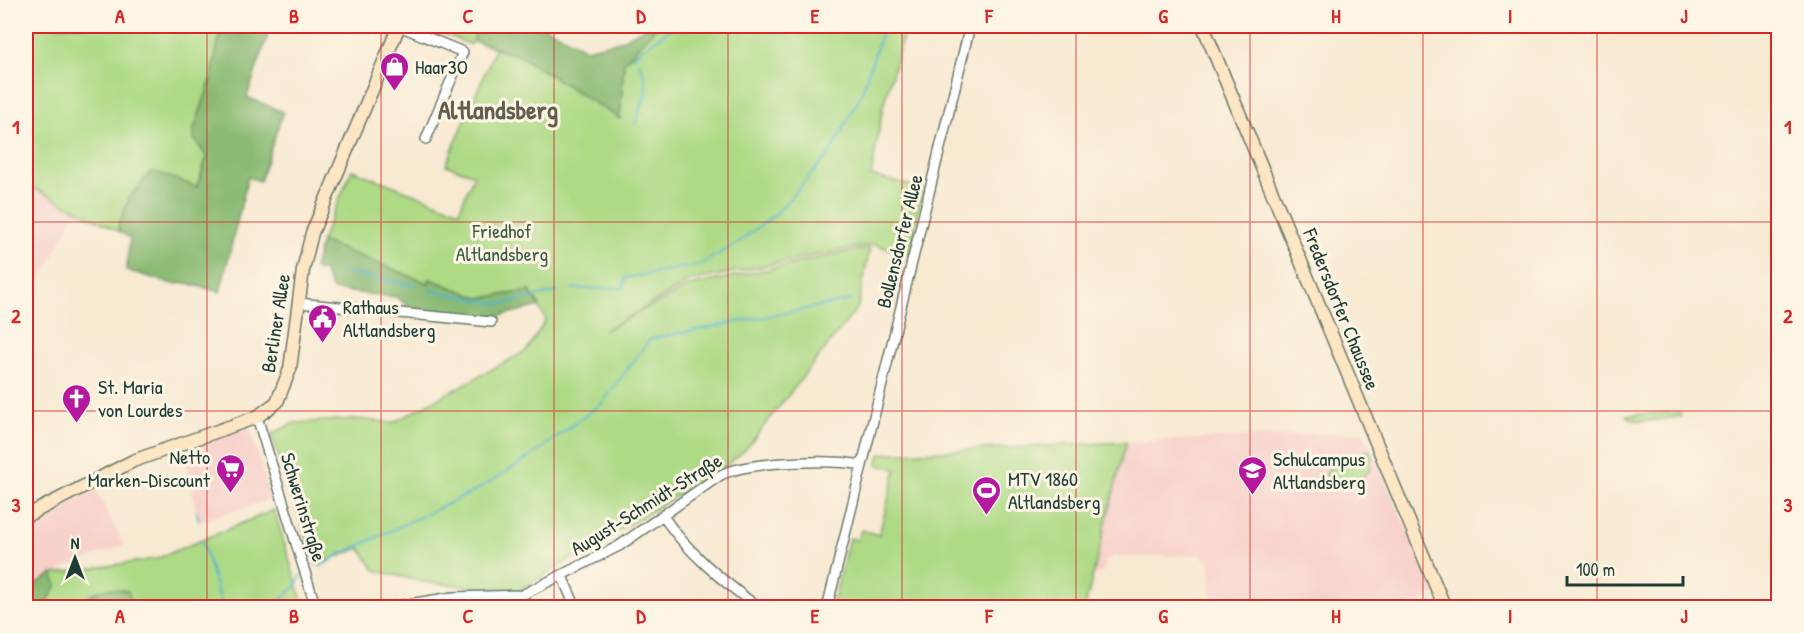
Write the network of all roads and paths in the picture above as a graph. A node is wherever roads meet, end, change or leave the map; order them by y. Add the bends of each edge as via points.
1 (399, 26) edge
2 (970, 26) edge
3 (1203, 26) edge
4 (426, 139) dead end
5 (298, 303) junction
6 (491, 322) dead end
7 (257, 417) junction
8 (862, 465) junction
9 (26, 516) edge
10 (663, 516) junction
11 (562, 576) junction
12 (316, 608) edge
13 (383, 608) edge
14 (576, 608) edge
15 (759, 608) edge
16 (827, 608) edge
17 (1445, 608) edge

1 - 4 street via 463,52
1 - 5 street, Berliner Allee via 318,217
2 - 8 street, Bollensdorfer Allee
3 - 17 street, Fredersdorfer Chaussee
5 - 6 street
5 - 7 street, Berliner Allee via 287,382 277,402
7 - 9 street, Berliner Allee via 144,456
7 - 12 street, Schwerinstraße
8 - 10 street, August-Schmidt-Straße via 737,468
8 - 16 street, Bollensdorfer Allee
10 - 11 street, August-Schmidt-Straße via 612,550
10 - 15 street via 690,548
11 - 13 street, August-Schmidt-Straße via 515,597 453,597
11 - 14 street

